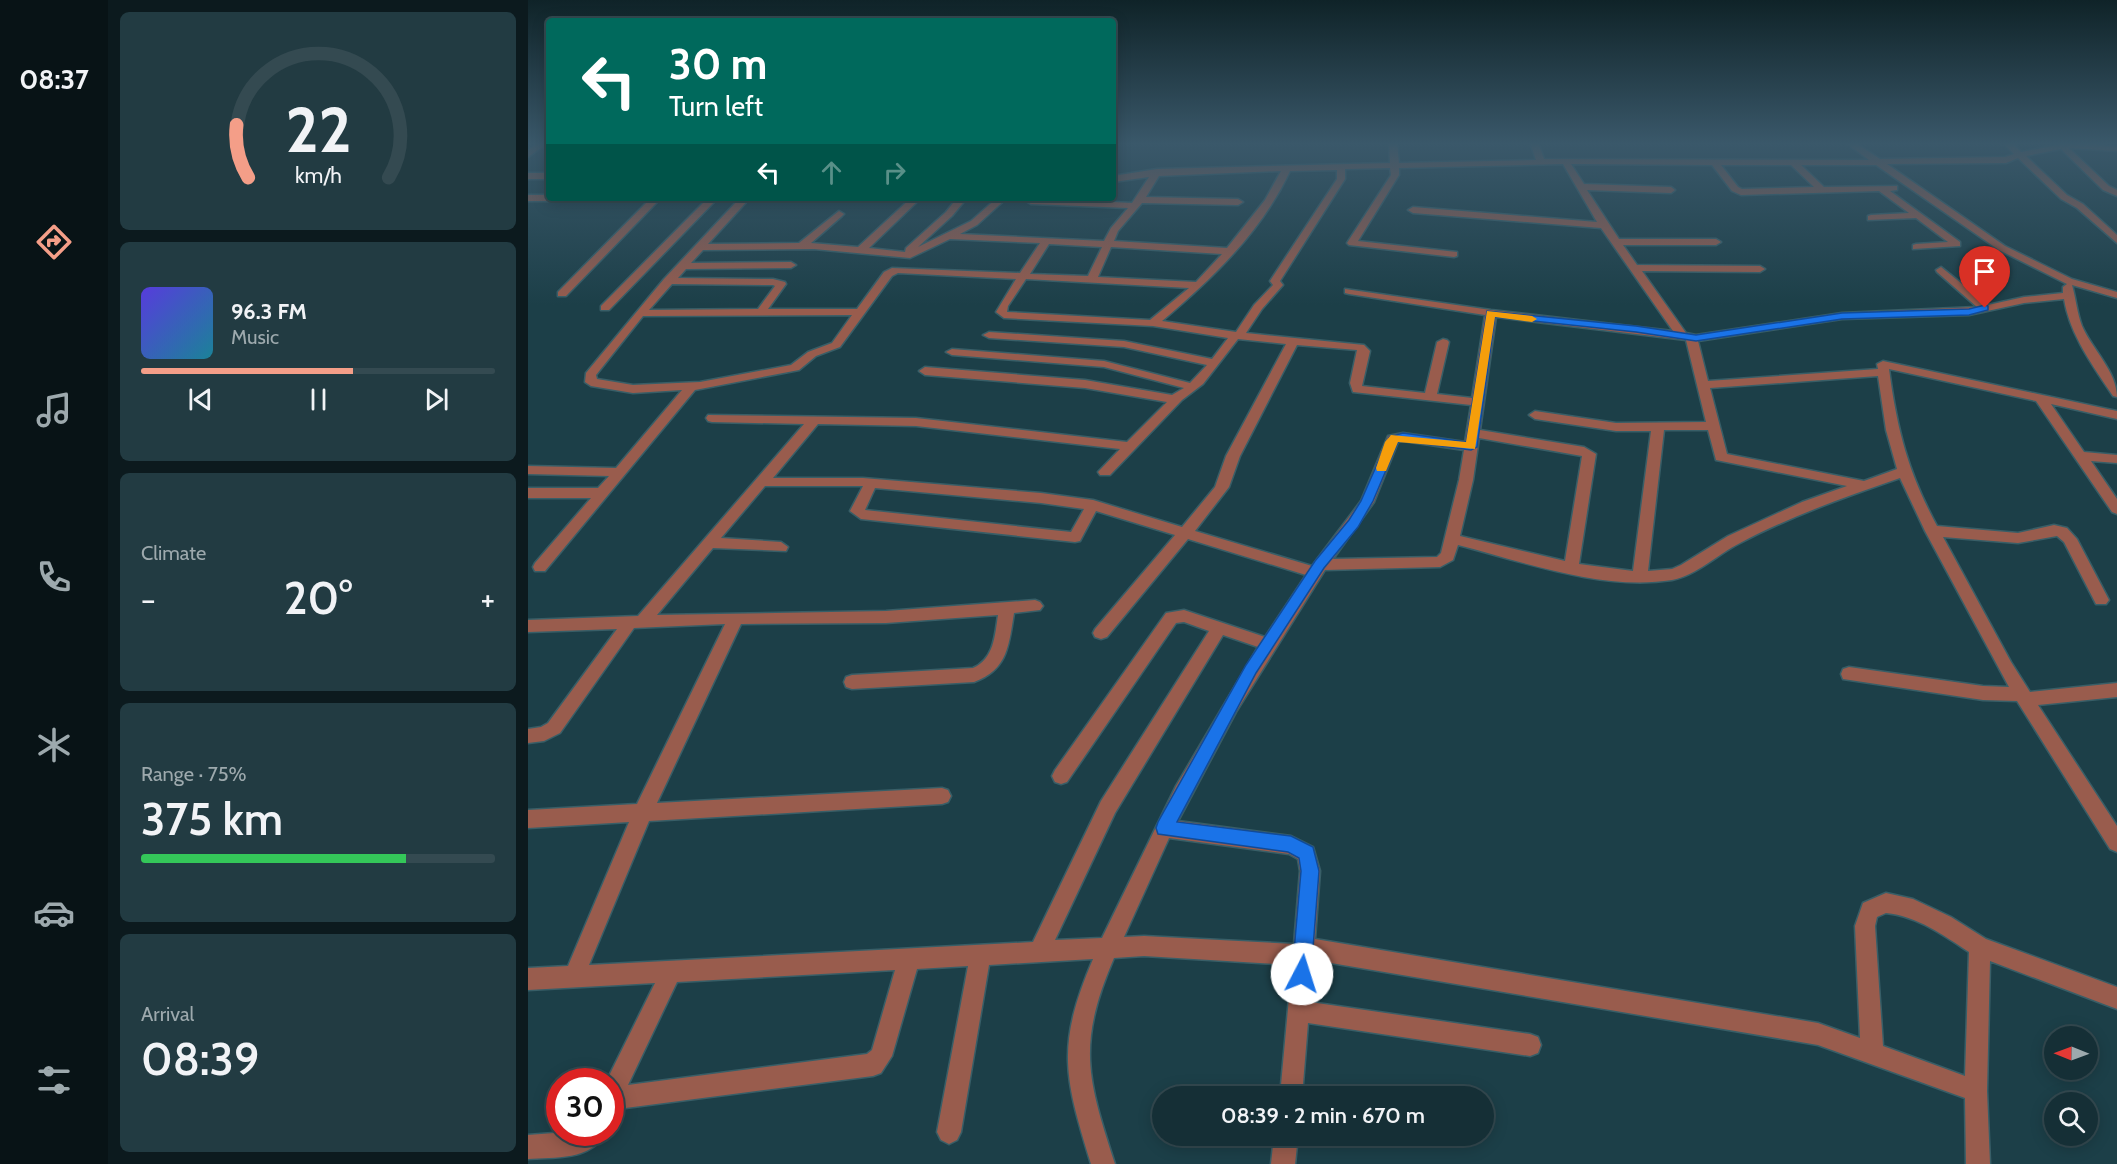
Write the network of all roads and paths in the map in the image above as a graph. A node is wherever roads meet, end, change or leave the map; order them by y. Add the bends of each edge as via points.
1 (1141, 196) edge
2 (1274, 196) edge
3 (1330, 196) edge
4 (1382, 196) edge
5 (1585, 196) edge
6 (1892, 196) edge
7 (1926, 196) edge
8 (2063, 196) edge
9 (528, 198) edge
10 (546, 198) edge
11 (653, 201) edge
12 (710, 201) edge
13 (742, 201) edge
14 (913, 201) edge
15 (960, 201) edge
16 (999, 201) edge
17 (1031, 201) dead end
18 (1238, 202) dead end
19 (1137, 203) junction
20 (1413, 210) dead end
21 (839, 213) dead end
22 (1919, 215) junction
23 (1871, 218) dead end
24 (1604, 225) junction
25 (948, 236) junction
26 (2117, 240) edge
27 (1046, 241) junction
28 (1617, 242) junction
29 (1716, 242) dead end
30 (1108, 244) junction
31 (802, 246) junction
32 (700, 247) junction
33 (1916, 247) dead end
34 (861, 250) junction
35 (1229, 251) junction
36 (905, 254) junction
37 (1454, 254) dead end
38 (791, 265) dead end
39 (683, 266) junction
40 (1635, 268) junction
41 (1760, 269) dead end
42 (1941, 270) dead end
43 (1022, 275) junction
44 (1092, 279) junction
45 (2068, 281) junction
46 (668, 282) junction
47 (1199, 285) junction
48 (1350, 291) dead end
49 (562, 294) dead end
50 (2117, 295) edge
51 (2067, 296) junction
52 (605, 308) dead end
53 (1985, 308) junction
54 (761, 312) junction
55 (859, 312) junction
56 (640, 313) junction
57 (1491, 314) junction
58 (1153, 323) junction
59 (989, 335) dead end
60 (1237, 336) junction
61 (1686, 337) junction
62 (1293, 341) junction
63 (1443, 342) dead end
64 (952, 352) dead end
65 (1214, 363) junction
66 (925, 371) dead end
67 (1884, 372) junction
68 (1702, 385) junction
69 (692, 386) junction
70 (1192, 387) junction
71 (2117, 393) edge
72 (1430, 397) junction
73 (1177, 398) junction
74 (2041, 399) junction
75 (1478, 402) junction
76 (1535, 415) dead end
77 (2117, 416) edge
78 (712, 417) dead end
79 (815, 419) junction
80 (1712, 426) junction
81 (1658, 428) junction
82 (1472, 440) junction
83 (1130, 446) junction
84 (2080, 456) junction
85 (2117, 459) edge
86 (528, 470) edge
87 (622, 471) junction
88 (1105, 472) dead end
89 (1903, 472) junction
90 (761, 482) junction
91 (871, 483) junction
92 (1864, 485) junction
93 (603, 493) junction
94 (528, 494) edge
95 (1093, 506) junction
96 (2117, 510) edge
97 (1932, 531) junction
98 (1185, 532) junction
99 (1452, 539) junction
100 (710, 543) junction
101 (781, 547) dead end
102 (540, 567) dead end
103 (1571, 567) junction
104 (1317, 568) junction
105 (1640, 577) junction
106 (2101, 600) dead end
107 (1035, 606) dead end
108 (1007, 608) junction
109 (736, 618) junction
110 (636, 622) junction
111 (528, 626) edge
112 (1219, 628) junction
113 (1101, 633) dead end
114 (1268, 644) junction
115 (1849, 674) dead end
116 (852, 682) dead end
117 (2117, 690) edge
118 (2023, 696) junction
119 (528, 736) edge
120 (1061, 776) dead end
121 (942, 796) dead end
122 (643, 812) junction
123 (528, 819) edge
124 (1164, 828) junction
125 (2117, 843) edge
126 (1980, 947) junction
127 (1107, 950) junction
128 (1039, 951) junction
129 (1304, 952) junction
130 (980, 955) junction
131 (909, 960) junction
132 (671, 972) junction
133 (574, 977) junction
134 (528, 979) edge
135 (2117, 998) edge
136 (1298, 1011) junction
137 (1530, 1045) dead end
138 (1872, 1054) junction
139 (624, 1069) edge
140 (1292, 1086) edge
141 (1976, 1091) junction
142 (624, 1096) edge
143 (949, 1132) dead end
144 (546, 1146) edge
145 (1285, 1146) edge
146 (528, 1147) edge
147 (1103, 1164) edge
148 (1283, 1164) edge
149 (1978, 1164) edge

1 - 19 street
2 - 35 street
3 - 60 street via 1275,280 1278,285
4 - 37 street via 1353,244
5 - 24 street
6 - 22 street
7 - 45 street via 2002,248
8 - 26 street via 2080,206
9 - 10 street
11 - 49 street
12 - 52 street
13 - 32 street
14 - 34 street
15 - 36 street
16 - 25 street via 983,216
17 - 19 street
18 - 19 street
19 - 30 street via 1114,230
20 - 24 street
21 - 31 street
22 - 23 street
22 - 33 street via 1957,244
24 - 28 street
25 - 27 street
25 - 36 street via 916,253
27 - 30 street
27 - 43 street
28 - 29 street
28 - 40 street
30 - 35 street
30 - 44 street
31 - 32 street
31 - 34 street
32 - 39 street
34 - 36 street
35 - 47 street
38 - 39 street
39 - 46 street
40 - 41 street
40 - 61 street
42 - 53 street
43 - 44 street
43 - 55 street via 896,270 888,274
43 - 58 street via 1003,306 1004,315
44 - 47 street
45 - 50 street
45 - 51 street
46 - 54 street via 781,284
46 - 56 street
47 - 58 street
48 - 57 street
51 - 53 street
51 - 71 street via 2079,333
53 - 61 street via 1969,312 1842,316
54 - 55 street
54 - 56 street
55 - 69 street via 836,345 812,354 795,368
56 - 69 street via 589,379 591,382 627,388
57 - 61 street
57 - 75 street
58 - 60 street
59 - 65 street via 1124,344
60 - 62 street
60 - 65 street
61 - 68 street
62 - 72 street via 1363,348 1357,389
62 - 98 street via 1233,456 1222,486
63 - 72 street
64 - 70 street via 1104,364
65 - 70 street
66 - 73 street via 1085,384
67 - 68 street
67 - 74 street via 1883,364
67 - 89 street
68 - 80 street
69 - 87 street
70 - 73 street
72 - 75 street
73 - 83 street
74 - 77 street
74 - 84 street
75 - 82 street
76 - 81 street via 1602,426
78 - 79 street
79 - 83 street via 944,424
79 - 90 street
80 - 81 street
80 - 92 street via 1723,458
81 - 105 street
82 - 99 street
82 - 103 street via 1589,454
82 - 104 street via 1393,439 1367,501
83 - 88 street
84 - 85 street
84 - 96 street
86 - 87 street
87 - 93 street
89 - 92 street
89 - 97 street
90 - 91 street
90 - 100 street
91 - 95 street
91 - 95 street via 856,511 861,514 1063,536 1075,537
92 - 105 street via 1762,526 1686,569
93 - 94 street
93 - 102 street
95 - 98 street
97 - 106 street via 2018,538 2062,532 2070,539
97 - 118 street
98 - 104 street
98 - 113 street
99 - 103 street
99 - 104 street via 1448,556 1440,561
100 - 101 street
100 - 110 street
103 - 105 street
104 - 114 street
107 - 108 street
108 - 109 street via 886,617
108 - 116 street via 994,664 984,673
109 - 110 street
109 - 122 street
110 - 111 street
110 - 119 street via 554,729
112 - 114 street
112 - 120 street via 1179,615 1168,620
112 - 128 street via 1108,807
114 - 124 street
115 - 118 street
117 - 118 street
118 - 125 street
121 - 122 street
122 - 123 street
122 - 133 street
124 - 127 street
124 - 129 street via 1291,844 1306,853 1310,871
126 - 135 street
126 - 138 street via 1909,907 1877,904 1869,911 1865,926
126 - 141 street
127 - 128 street
127 - 129 street via 1144,946
127 - 147 street via 1078,1044 1084,1102
128 - 130 street
129 - 136 street
129 - 138 street via 1818,1034
130 - 131 street
130 - 143 street
131 - 132 street
131 - 142 street via 881,1056 873,1065
132 - 133 street
132 - 139 street
133 - 134 street
136 - 137 street
136 - 140 street
138 - 141 street
141 - 149 street
144 - 146 street
145 - 148 street

